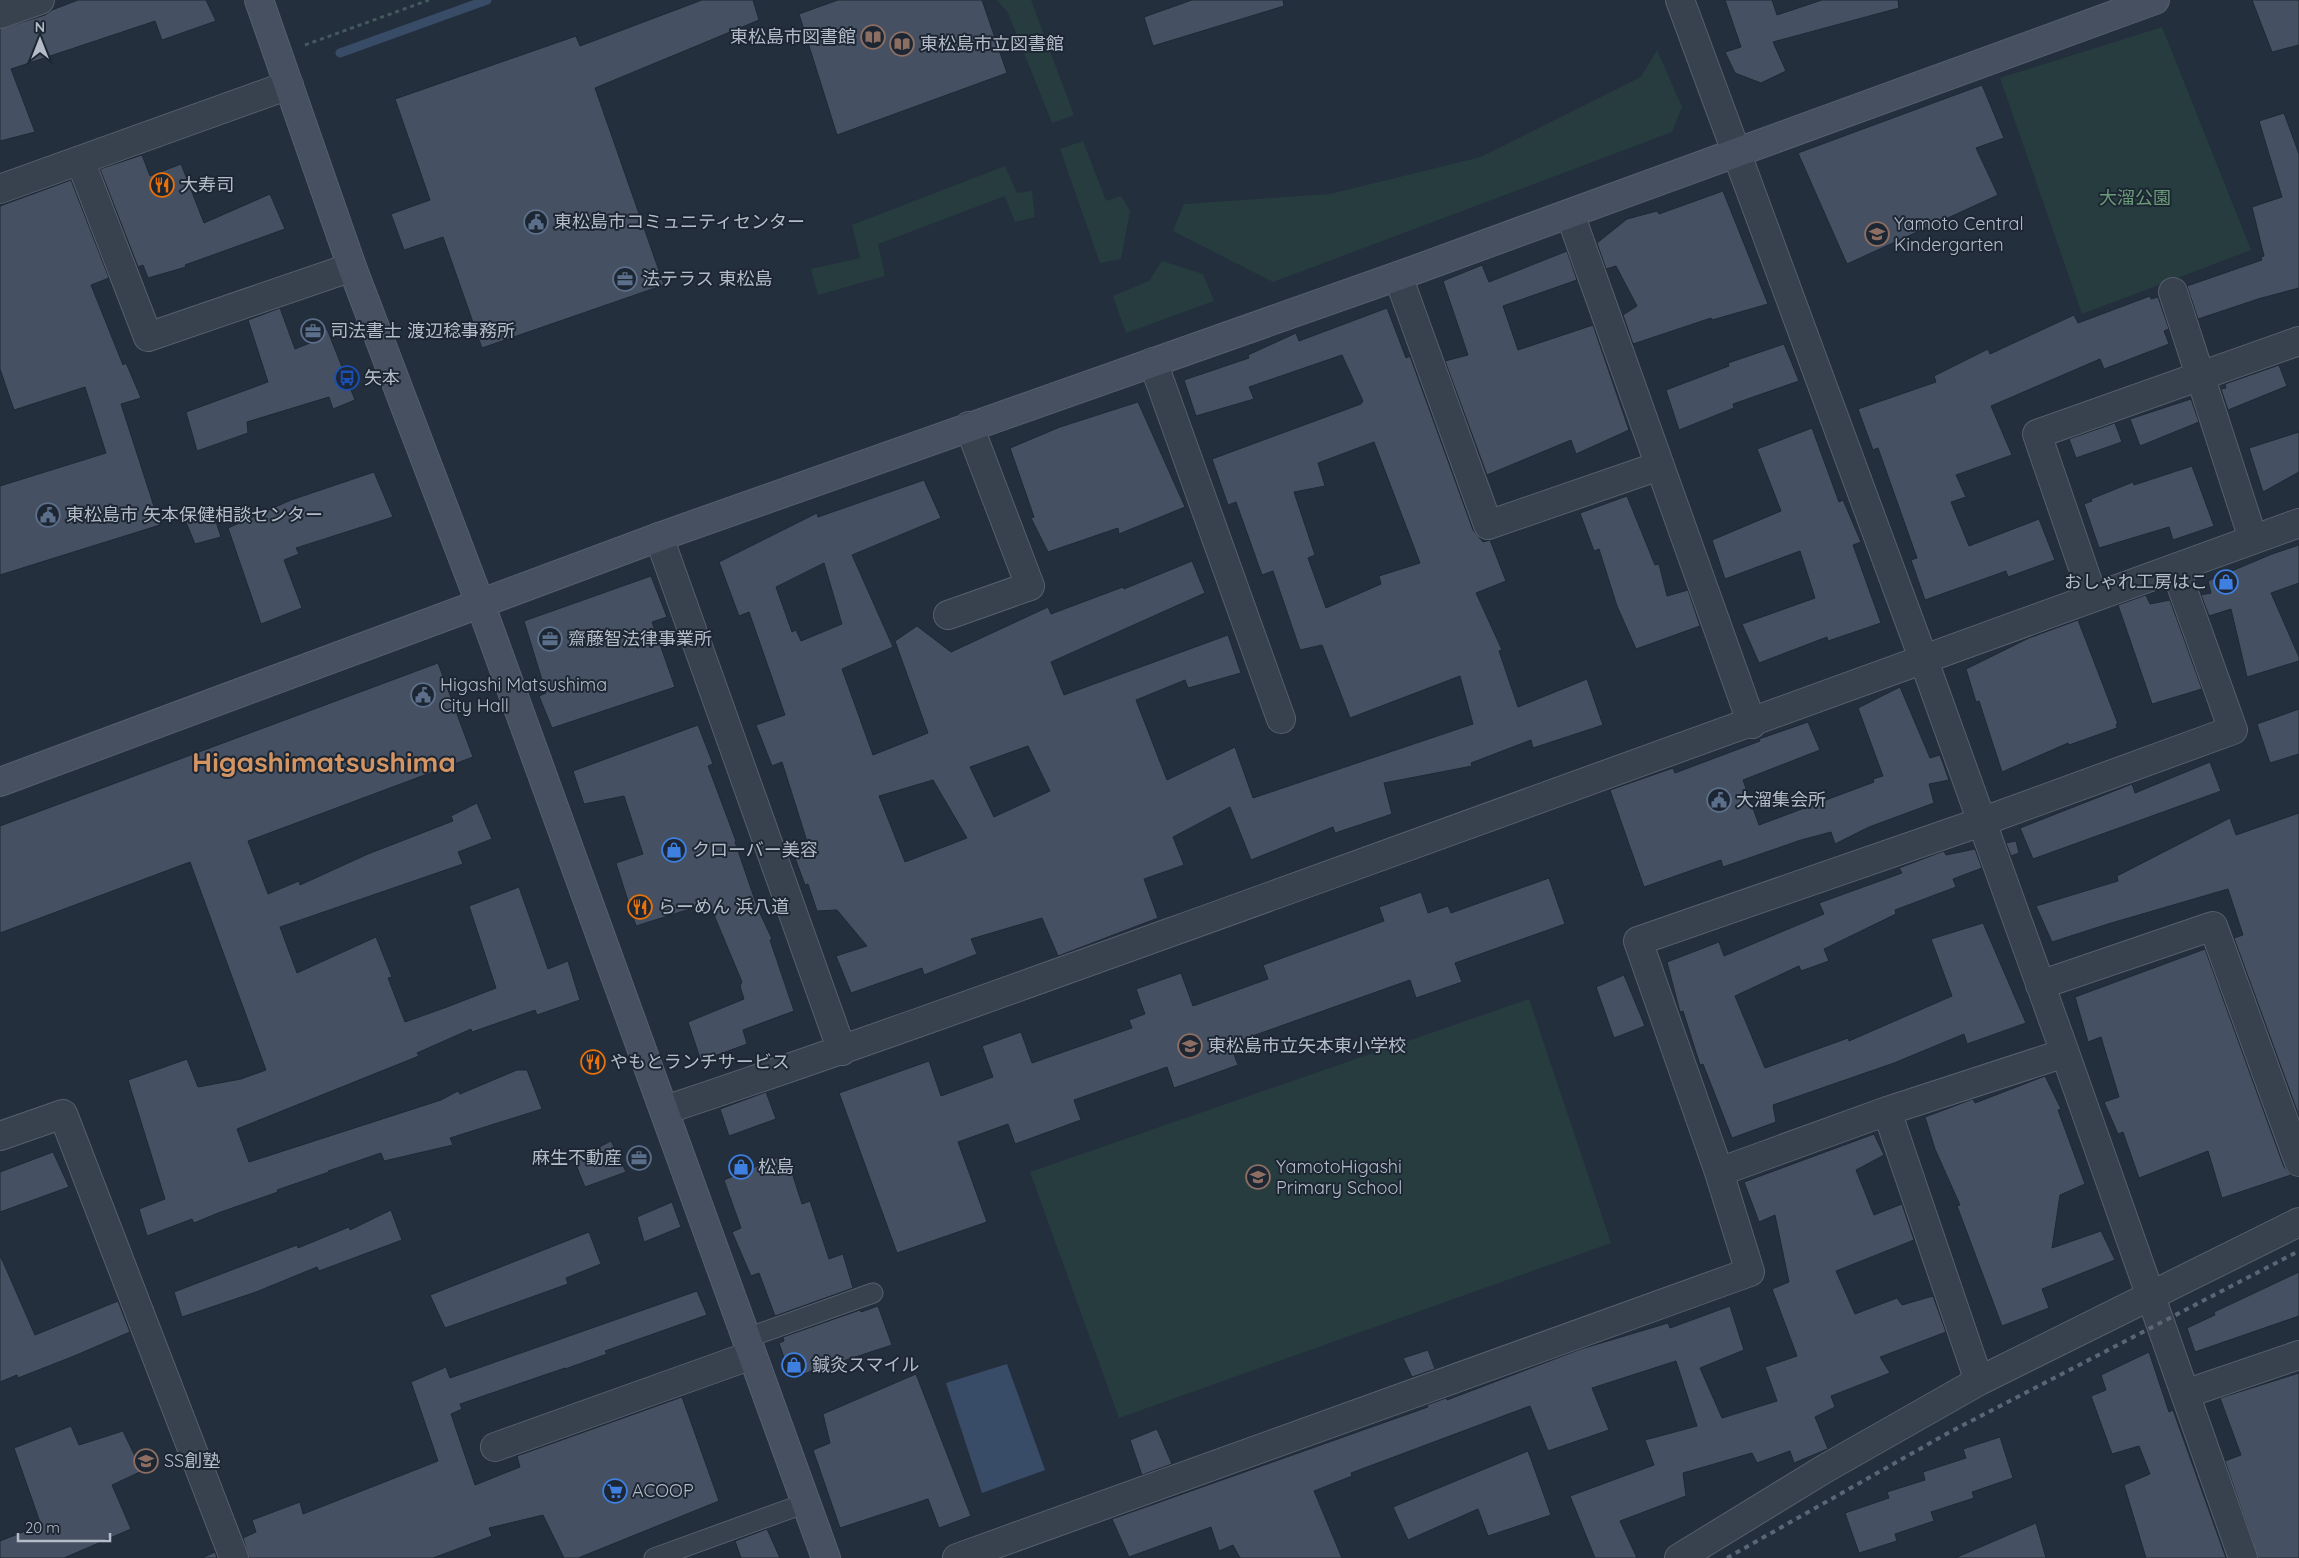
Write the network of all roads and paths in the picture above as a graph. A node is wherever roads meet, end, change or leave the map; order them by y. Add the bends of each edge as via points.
1 (40, 0) edge
2 (259, 0) edge
3 (429, 0) edge
4 (1680, 0) edge
5 (2155, 0) edge
6 (0, 14) edge
7 (279, 55) junction
8 (289, 85) junction
9 (1735, 154) junction
10 (80, 160) junction
11 (0, 189) edge
12 (1570, 214) junction
13 (352, 267) junction
14 (1398, 276) junction
15 (2173, 292) dead end
16 (2299, 341) edge
17 (1153, 362) junction
18 (2200, 377) junction
19 (969, 426) junction
20 (1659, 466) junction
21 (2299, 523) edge
22 (659, 537) junction
23 (2253, 539) junction
24 (2175, 568) junction
25 (2093, 597) junction
26 (480, 603) junction
27 (948, 615) dead end
28 (1923, 658) junction
29 (1281, 719) dead end
30 (1752, 724) junction
31 (0, 782) edge
32 (1980, 822) junction
33 (2040, 985) junction
34 (842, 1051) junction
35 (2065, 1053) junction
36 (664, 1110) junction
37 (1887, 1111) junction
38 (0, 1136) edge
39 (2299, 1162) edge
40 (1719, 1172) junction
41 (2299, 1222) edge
42 (873, 1293) dead end
43 (2150, 1295) junction
44 (750, 1347) junction
45 (2299, 1355) edge
46 (1979, 1381) junction
47 (2185, 1394) junction
48 (495, 1447) dead end
49 (806, 1504) junction
50 (234, 1558) edge
51 (654, 1558) edge
52 (826, 1558) edge
53 (957, 1558) edge
54 (1679, 1558) edge
55 (2243, 1558) edge

1 - 6 street
2 - 7 street
3 - 7 path
4 - 9 street
5 - 9 street
7 - 8 street
8 - 10 street
8 - 13 street
9 - 12 street
9 - 28 street
10 - 11 street
10 - 13 street via 148,337
12 - 14 street
12 - 20 street
13 - 26 street
14 - 17 street
14 - 20 street via 1488,525
15 - 18 street
16 - 18 street
17 - 19 street
17 - 29 street
18 - 23 street
18 - 25 street via 2037,434
19 - 22 street
19 - 27 street via 1030,586
20 - 30 street
21 - 23 street
22 - 26 street
22 - 34 street
23 - 24 street
24 - 25 street
24 - 32 street via 2233,730
25 - 28 street
26 - 31 street
26 - 36 street
28 - 30 street
28 - 32 street
30 - 34 street
32 - 33 street
32 - 40 street via 1638,941
33 - 35 street
33 - 39 street via 2213,926
34 - 36 street
35 - 37 street
35 - 43 street
36 - 44 street
37 - 40 street
37 - 46 street
38 - 50 street via 62,1114
40 - 53 street via 1750,1272
41 - 43 street
42 - 44 lane
43 - 46 street
43 - 47 street
44 - 48 street
44 - 49 street
45 - 47 street
46 - 54 street via 1826,1468
47 - 55 street
49 - 51 lane
49 - 52 street

